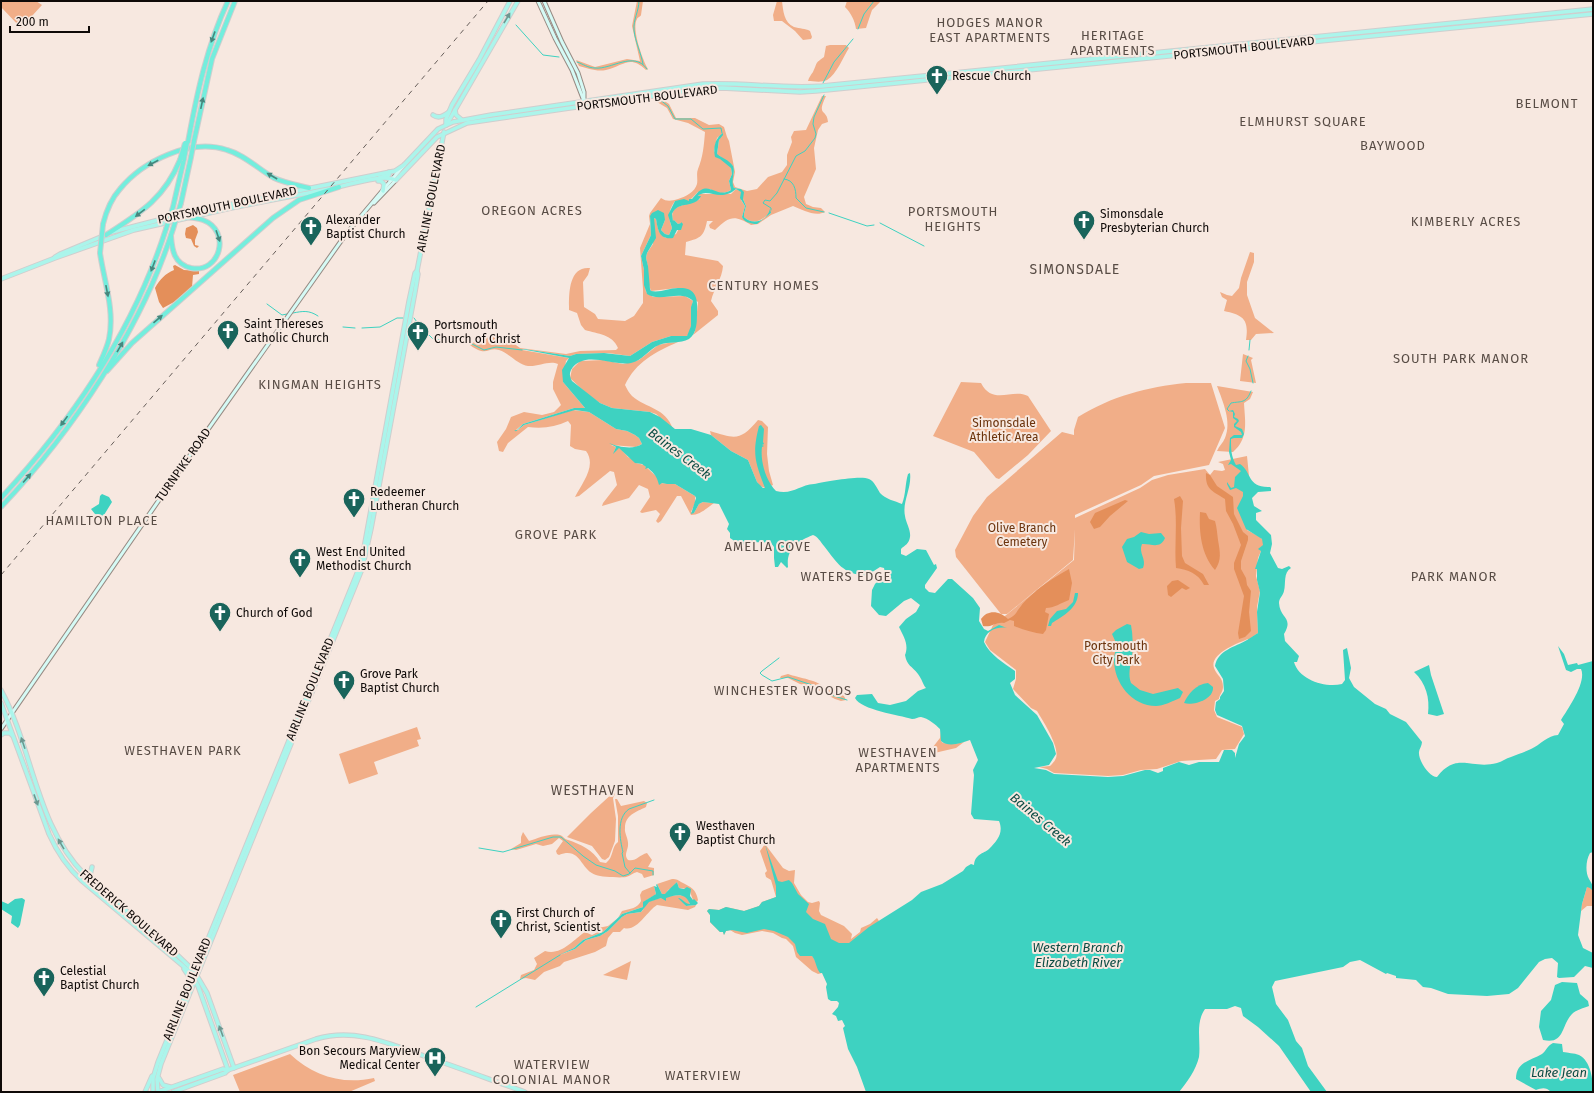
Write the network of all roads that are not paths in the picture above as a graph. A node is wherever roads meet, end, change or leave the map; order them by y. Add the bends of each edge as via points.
1 (228, 1) edge
2 (235, 1) edge
3 (510, 1) edge
4 (518, 1) edge
5 (538, 1) edge
6 (544, 1) edge
7 (1593, 9) edge
8 (1593, 14) edge
9 (490, 44) junction
10 (463, 92) junction
11 (643, 95) junction
12 (584, 104) junction
13 (455, 110) junction
14 (449, 111) junction
15 (433, 115) dead end
16 (463, 120) junction
17 (446, 125) junction
18 (444, 132) junction
19 (182, 160) junction
20 (404, 165) junction
21 (389, 172) junction
22 (372, 180) junction
23 (395, 180) junction
24 (367, 181) junction
25 (339, 187) junction
26 (309, 188) junction
27 (383, 191) junction
28 (371, 205) junction
29 (188, 217) junction
30 (106, 235) junction
31 (171, 235) junction
32 (55, 258) junction
33 (1, 279) edge
34 (411, 302) junction
35 (94, 376) junction
36 (99, 380) junction
37 (1, 498) edge
38 (1, 507) edge
39 (1, 690) edge
40 (1, 703) edge
41 (12, 713) junction
42 (8, 719) junction
43 (1, 729) edge
44 (1, 735) edge
45 (14, 737) junction
46 (92, 867) dead end
47 (105, 893) junction
48 (180, 963) junction
49 (200, 969) junction
50 (193, 973) junction
51 (198, 976) junction
52 (196, 981) junction
53 (190, 983) junction
54 (205, 989) junction
55 (234, 1068) junction
56 (228, 1070) junction
57 (157, 1072) junction
58 (173, 1087) junction
59 (175, 1091) edge
60 (145, 1092) edge
61 (153, 1092) edge
62 (158, 1092) edge
63 (525, 1092) edge

1 -> 19 highway, bridge via 205,61
31 -> 2 highway, bridge via 181,203 212,59
3 - 9 main road, AIRLINE BOULEVARD
9 -> 4 main road, AIRLINE BOULEVARD
5 - 12 main road via 572,70
6 - 12 main road via 578,73
7 - 11 main road, PORTSMOUTH BOULEVARD via 822,86 713,84
8 - 11 main road, PORTSMOUTH BOULEVARD via 816,91 709,88
9 - 10 main road, AIRLINE BOULEVARD
10 - 13 main road, AIRLINE BOULEVARD
10 - 14 main road, AIRLINE BOULEVARD
11 - 12 main road, PORTSMOUTH BOULEVARD
12 - 16 main road, PORTSMOUTH BOULEVARD
12 - 18 main road, PORTSMOUTH BOULEVARD via 474,121
13 - 16 main road via 457,117
13 - 17 main road, AIRLINE BOULEVARD
14 - 15 main road via 441,117
14 - 17 main road, AIRLINE BOULEVARD
16 - 17 main road, PORTSMOUTH BOULEVARD
17 - 18 main road, AIRLINE BOULEVARD
17 - 20 main road, PORTSMOUTH BOULEVARD via 434,132
18 - 23 main road, PORTSMOUTH BOULEVARD
18 - 34 main road, AIRLINE BOULEVARD
19 -> 30 highway via 168,184 151,204
19 -> 35 highway, bridge via 173,207 149,276 116,341
20 - 21 main road, PORTSMOUTH BOULEVARD
20 - 23 main road, PORTSMOUTH BOULEVARD
21 - 24 main road via 387,176
21 - 26 main road, PORTSMOUTH BOULEVARD
22 - 23 main road, PORTSMOUTH BOULEVARD
22 - 24 main road, PORTSMOUTH BOULEVARD
22 - 27 main road via 383,183
23 - 27 main road, TURNPIKE ROAD
23 - 28 main road, TURNPIKE ROAD
24 - 25 main road, PORTSMOUTH BOULEVARD
25 - 29 main road, PORTSMOUTH BOULEVARD
36 -> 25 highway via 132,343 273,218 299,200
26 - 30 main road, PORTSMOUTH BOULEVARD via 155,220
26 -> 35 highway, bridge via 278,180 226,149 206,147 192,148 156,161 134,175 114,196 102,224 100,253 111,323 107,346
27 - 28 main road, TURNPIKE ROAD
28 - 41 main road, TURNPIKE ROAD via 346,234
29 -> 31 highway via 204,220 215,228 220,244 219,252 214,259 199,268 183,265 173,253
29 - 32 main road, PORTSMOUTH BOULEVARD via 134,230
30 - 32 main road, PORTSMOUTH BOULEVARD
36 -> 31 highway via 141,307
32 - 33 main road, PORTSMOUTH BOULEVARD
34 - 49 main road, AIRLINE BOULEVARD via 362,569
34 - 50 main road, AIRLINE BOULEVARD via 358,571
35 -> 37 highway via 46,444
38 -> 36 highway via 57,441
39 - 41 main road, FREDERICK BOULEVARD
40 - 42 main road, FREDERICK BOULEVARD
41 - 42 main road, TURNPIKE ROAD
47 -> 41 main road, FREDERICK BOULEVARD via 76,866 58,840
42 - 43 main road, TURNPIKE ROAD
42 - 45 main road, FREDERICK BOULEVARD
44 - 45 main road via 10,733
45 -> 48 main road, FREDERICK BOULEVARD via 49,834 64,862 82,881
46 - 47 main road via 91,878
47 - 50 main road, FREDERICK BOULEVARD via 181,958
48 - 50 main road, FREDERICK BOULEVARD
48 - 53 main road
49 - 51 main road, AIRLINE BOULEVARD
49 - 54 main road
50 - 51 main road, FREDERICK BOULEVARD
50 - 52 main road, FREDERICK BOULEVARD
50 - 53 main road, AIRLINE BOULEVARD
51 - 52 main road, AIRLINE BOULEVARD
51 - 54 main road, FREDERICK BOULEVARD
52 - 56 main road, FREDERICK BOULEVARD
52 - 57 main road, AIRLINE BOULEVARD
53 - 57 main road, AIRLINE BOULEVARD
55 -> 54 main road, FREDERICK BOULEVARD
55 - 56 main road
55 - 63 main road via 313,1040 347,1034 380,1039
56 - 58 main road via 223,1069
56 - 59 main road
57 - 58 main road via 162,1085
57 - 60 main road
57 - 61 main road, AIRLINE BOULEVARD
57 - 62 main road, AIRLINE BOULEVARD
58 - 62 main road

